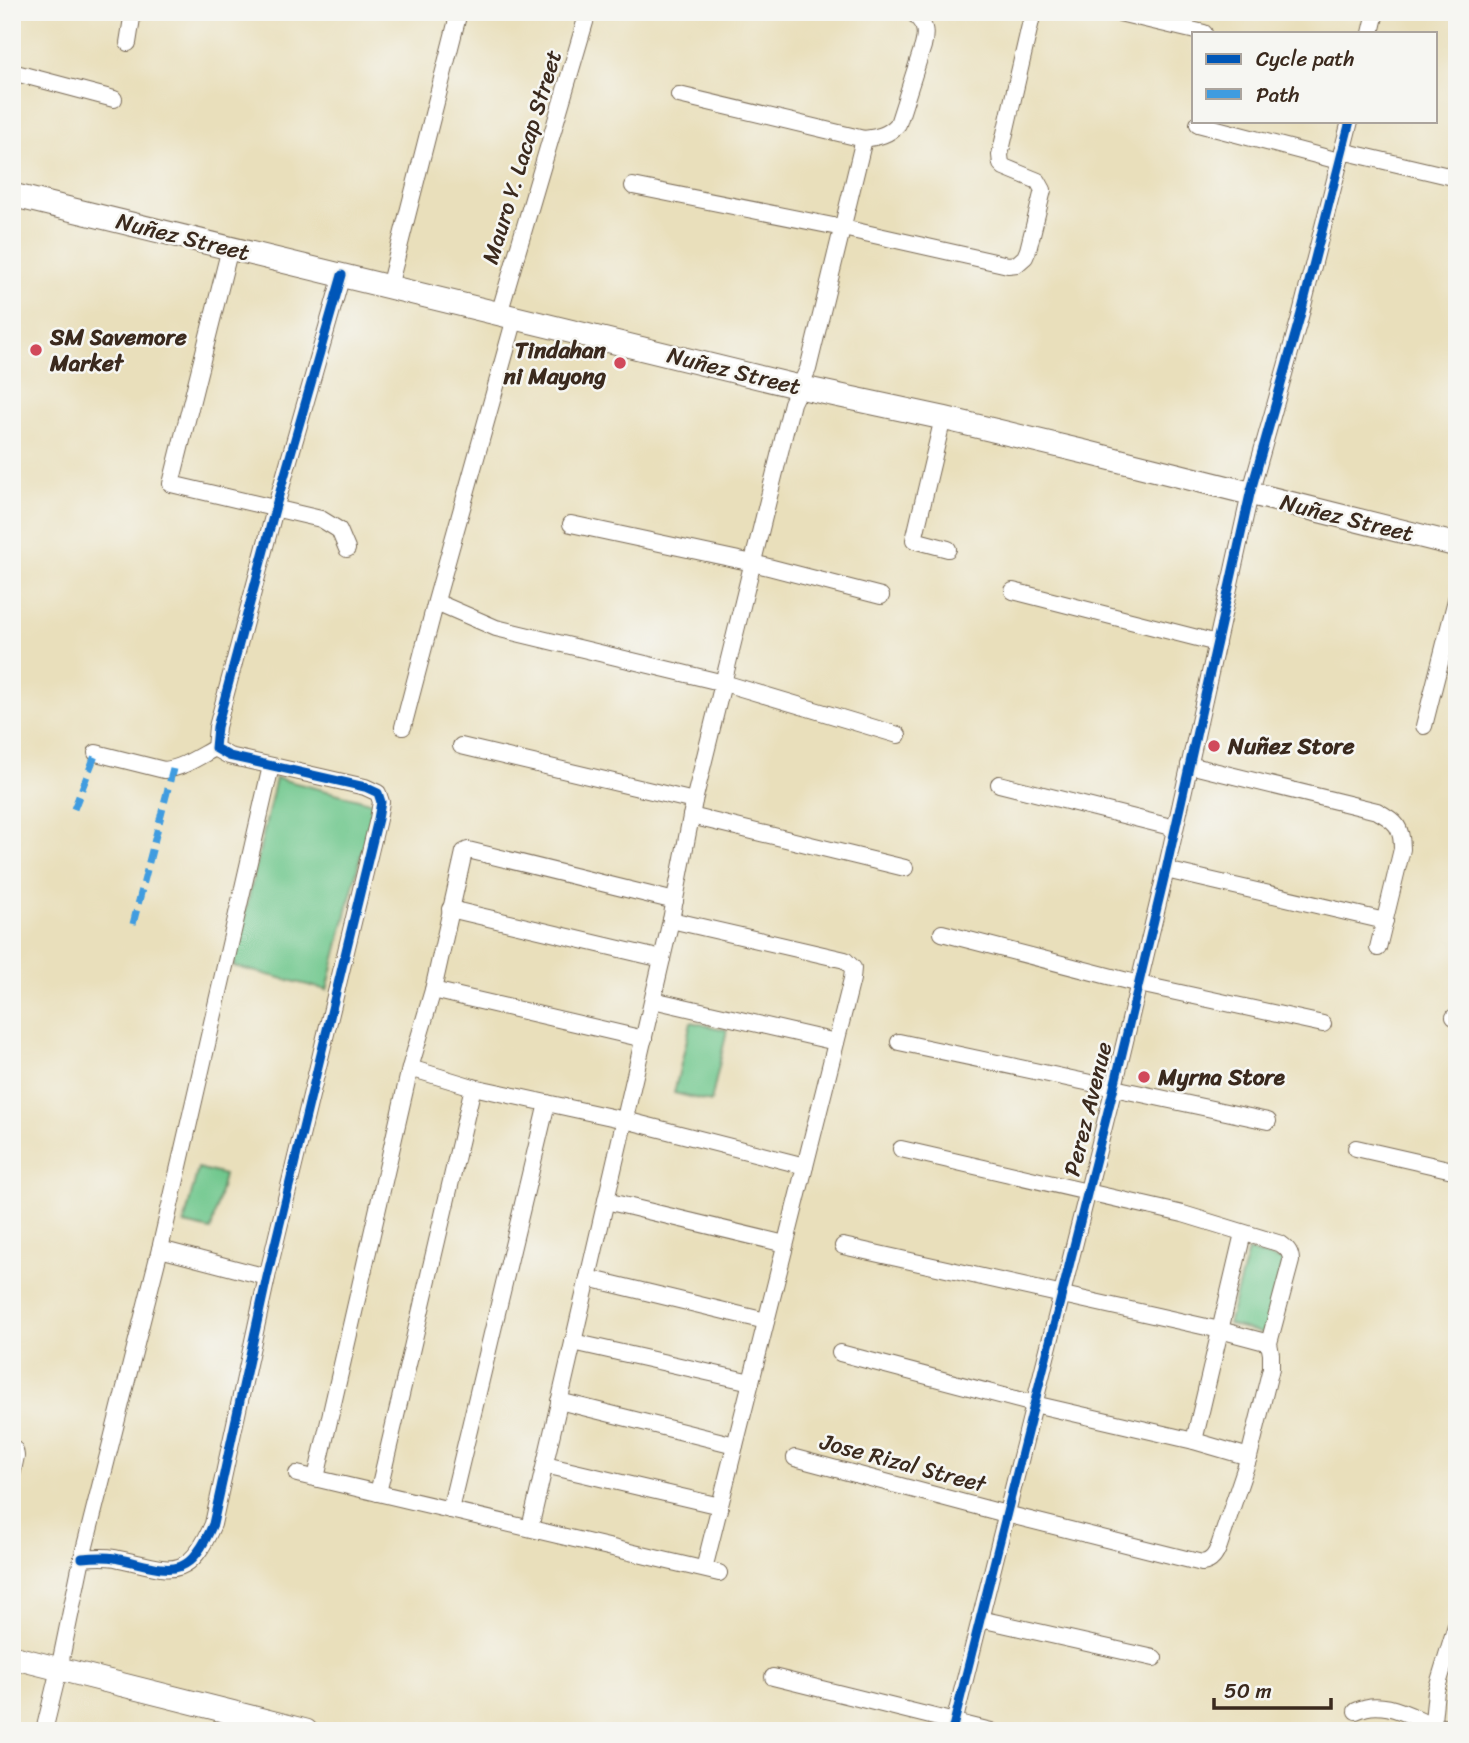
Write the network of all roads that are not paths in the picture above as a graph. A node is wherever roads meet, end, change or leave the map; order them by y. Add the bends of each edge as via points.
1 (133, 12) edge
2 (459, 12) edge
3 (588, 12) edge
4 (912, 12) edge
5 (1033, 12) edge
6 (1115, 12) edge
7 (1377, 12) edge
8 (1200, 32) edge
9 (1371, 32) edge
10 (128, 43) dead end
11 (12, 72) edge
12 (679, 94) dead end
13 (114, 99) dead end
14 (1350, 122) edge
15 (1198, 124) dead end
16 (864, 139) junction
17 (1341, 156) junction
18 (1457, 178) edge
19 (633, 186) dead end
20 (12, 195) edge
21 (843, 228) junction
22 (230, 248) junction
23 (342, 275) junction
24 (389, 287) junction
25 (507, 316) junction
26 (799, 387) junction
27 (943, 418) junction
28 (1250, 494) junction
29 (275, 509) junction
30 (571, 524) dead end
31 (1457, 545) edge
32 (347, 549) dead end
33 (948, 549) dead end
34 (753, 563) junction
35 (1013, 591) dead end
36 (881, 596) dead end
37 (1457, 596) edge
38 (443, 605) dead end
39 (1217, 643) junction
40 (724, 683) junction
41 (1424, 726) dead end
42 (403, 727) dead end
43 (898, 736) dead end
44 (461, 746) dead end
45 (215, 748) junction
46 (96, 753) dead end
47 (1189, 765) junction
48 (271, 766) junction
49 (999, 784) dead end
50 (693, 808) junction
51 (1175, 828) junction
52 (905, 868) dead end
53 (1166, 870) junction
54 (675, 901) junction
55 (450, 909) junction
56 (671, 920) junction
57 (1385, 922) junction
58 (942, 933) dead end
59 (1378, 948) dead end
60 (662, 959) junction
61 (1139, 984) junction
62 (433, 990) junction
63 (653, 1000) junction
64 (1323, 1024) dead end
65 (643, 1039) junction
66 (836, 1042) junction
67 (899, 1042) dead end
68 (410, 1068) junction
69 (473, 1087) junction
70 (1114, 1087) junction
71 (547, 1103) junction
72 (625, 1120) junction
73 (1268, 1121) dead end
74 (1356, 1148) dead end
75 (901, 1149) dead end
76 (805, 1166) junction
77 (1457, 1171) edge
78 (1088, 1192) junction
79 (606, 1201) junction
80 (1243, 1233) junction
81 (786, 1244) junction
82 (843, 1247) dead end
83 (160, 1248) junction
84 (267, 1278) junction
85 (588, 1278) junction
86 (1062, 1296) junction
87 (766, 1321) junction
88 (1220, 1330) junction
89 (573, 1342) junction
90 (1269, 1343) junction
91 (840, 1353) dead end
92 (751, 1382) junction
93 (559, 1401) junction
94 (1034, 1404) junction
95 (1194, 1441) junction
96 (735, 1445) junction
97 (12, 1448) edge
98 (1249, 1457) junction
99 (795, 1458) dead end
100 (545, 1465) junction
101 (297, 1474) dead end
102 (12, 1475) edge
103 (316, 1478) junction
104 (379, 1493) junction
105 (720, 1506) junction
106 (450, 1510) junction
107 (1006, 1514) junction
108 (530, 1528) junction
109 (82, 1558) junction
110 (980, 1619) junction
111 (1457, 1622) edge
112 (12, 1657) edge
113 (1154, 1658) dead end
114 (59, 1669) junction
115 (773, 1677) dead end
116 (1356, 1711) dead end
117 (953, 1726) edge
118 (1432, 1728) edge
119 (1457, 1730) edge
120 (44, 1731) edge
121 (306, 1731) edge
122 (991, 1731) edge

1 - 10 street
2 - 24 street
3 - 25 street, Mauro Y. Lacap Street
4 - 16 street via 922,21 925,35 898,124 887,134
5 - 21 street via 1000,156 1004,167 1038,181 1043,190 1025,257 1008,265
6 - 8 street
7 - 9 street
11 - 13 street
12 - 16 street
14 - 17 street, Perez Avenue
15 - 17 street
16 - 21 street
17 - 18 street
17 - 28 street, Perez Avenue
19 - 21 street
20 - 22 street, Nuñez Street
21 - 26 street via 808,369
22 - 23 street, Nuñez Street
22 - 29 street via 171,484
23 - 24 street, Nuñez Street
23 - 29 street
24 - 25 street, Nuñez Street
25 - 26 street, Nuñez Street
25 - 42 street, Mauro Y. Lacap Street
26 - 27 street, Nuñez Street
26 - 34 street
27 - 28 street, Nuñez Street
27 - 33 street via 914,540
28 - 31 street, Nuñez Street
28 - 39 street, Perez Avenue
29 - 32 street via 327,522 339,530
29 - 45 street via 216,727
30 - 34 street
34 - 36 street
34 - 40 street
35 - 39 street
37 - 41 street
38 - 40 street via 496,628
39 - 47 street, Perez Avenue
40 - 43 street
40 - 50 street
44 - 50 street
45 - 46 street via 183,766 164,770
45 - 48 street
47 - 51 street, Perez Avenue
47 - 57 street via 1377,811 1398,825 1402,849
48 - 83 street
48 - 84 street via 365,788 378,793 381,802
49 - 51 street
50 - 52 street
50 - 54 street
51 - 53 street, Perez Avenue
53 - 57 street
53 - 61 street, Perez Avenue
54 - 55 street via 468,850 463,854
54 - 56 street
55 - 60 street
55 - 62 street
56 - 60 street
56 - 66 street via 845,960 853,968 852,979
57 - 59 street
58 - 61 street
60 - 63 street
61 - 64 street
61 - 70 street, Perez Avenue
62 - 65 street
62 - 68 street
63 - 65 street
63 - 66 street
65 - 72 street
66 - 76 street
67 - 70 street
68 - 69 street
68 - 103 street
69 - 71 street
69 - 104 street
70 - 73 street
70 - 78 street, Perez Avenue
71 - 72 street
71 - 106 street
72 - 76 street
72 - 79 street
74 - 77 street
75 - 78 street
76 - 81 street
78 - 80 street
78 - 86 street, Perez Avenue
79 - 81 street
79 - 85 street
80 - 88 street
80 - 90 street via 1281,1244 1291,1256
81 - 87 street
82 - 86 street
83 - 84 street
83 - 109 street
84 - 109 street via 213,1524 202,1547 187,1564 168,1570 113,1557
85 - 87 street
85 - 89 street
86 - 88 street
86 - 94 street, Perez Avenue
87 - 92 street
88 - 90 street
88 - 95 street
89 - 92 street
89 - 93 street
90 - 98 street via 1271,1368
91 - 94 street
92 - 96 street
93 - 96 street
93 - 100 street
94 - 95 street
94 - 107 street, Perez Avenue
95 - 98 street
96 - 105 street
97 - 102 street via 16,1456
98 - 107 street, Jose Rizal Street via 1219,1546 1207,1562
99 - 107 street, Jose Rizal Street
100 - 105 street
100 - 108 street
101 - 103 street
103 - 104 street
104 - 106 street
105 - 108 street via 711,1571
106 - 108 street
107 - 110 street, Perez Avenue
109 - 114 street
110 - 113 street
110 - 117 street, Perez Avenue
111 - 118 street via 1436,1691
112 - 114 street
114 - 120 street
114 - 121 street
115 - 117 street
116 - 118 street via 1364,1706 1387,1706
117 - 122 street
118 - 119 street

